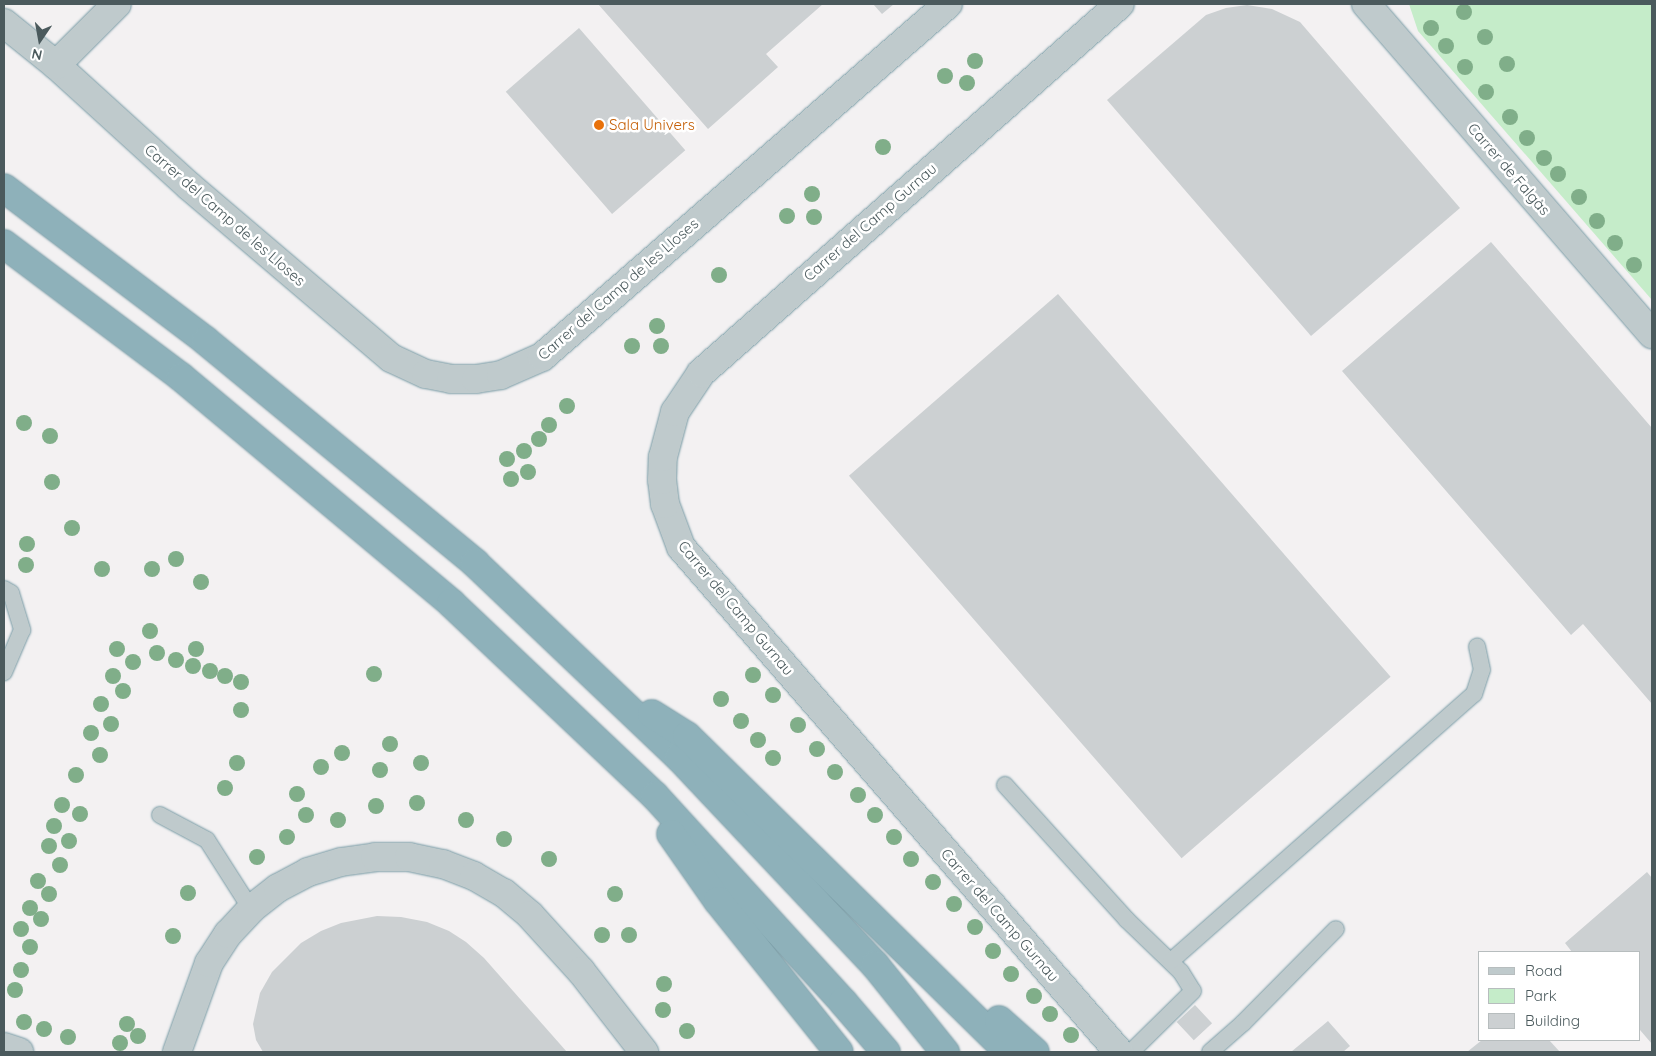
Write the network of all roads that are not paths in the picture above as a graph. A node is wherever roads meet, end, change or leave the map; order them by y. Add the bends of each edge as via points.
1 (117, 4) edge
2 (948, 4) edge
3 (1120, 4) edge
4 (1366, 4) edge
5 (4, 23) edge
6 (56, 65) junction
7 (4, 188) edge
8 (4, 244) edge
9 (1652, 334) edge
10 (4, 589) edge
11 (1478, 647) dead end
12 (4, 672) edge
13 (595, 676) junction
14 (626, 769) junction
15 (1005, 785) dead end
16 (160, 815) dead end
17 (251, 909) junction
18 (1336, 929) dead end
19 (1171, 961) junction
20 (936, 981) junction
21 (4, 1047) edge
22 (19, 1052) edge
23 (177, 1052) edge
24 (644, 1052) edge
25 (839, 1052) edge
26 (886, 1052) edge
27 (945, 1052) edge
28 (1009, 1052) edge
29 (1035, 1052) edge
30 (1119, 1052) edge
31 (1131, 1052) edge
32 (1210, 1052) edge

1 - 6 street
2 - 6 street, Carrer del Camp de les Lloses via 542,357 501,375 476,379 426,374 391,358 189,186
3 - 30 street, Carrer del Camp Gurnau via 701,373 687,392 670,427 662,480 667,511 682,547
4 - 9 street, Carrer de Falgàs
5 - 6 street, Carrer del Camp de les Lloses
7 - 13 highway via 206,341 475,563
8 - 14 highway via 181,378 451,603
10 - 12 lane via 11,593 22,630
11 - 19 lane via 1482,670 1474,694
13 - 20 highway via 687,736
13 - 27 highway via 680,757 875,965
14 - 25 highway via 718,901
14 - 26 highway via 662,803
15 - 19 lane via 1126,920
16 - 17 lane via 207,840
17 - 23 street via 228,934 209,963
17 - 24 street via 278,888 308,872 341,862 409,857 443,864 504,892 530,915 581,971
18 - 32 lane
19 - 31 lane via 1192,991
20 - 28 highway
20 - 29 highway via 1001,1021
21 - 22 street

